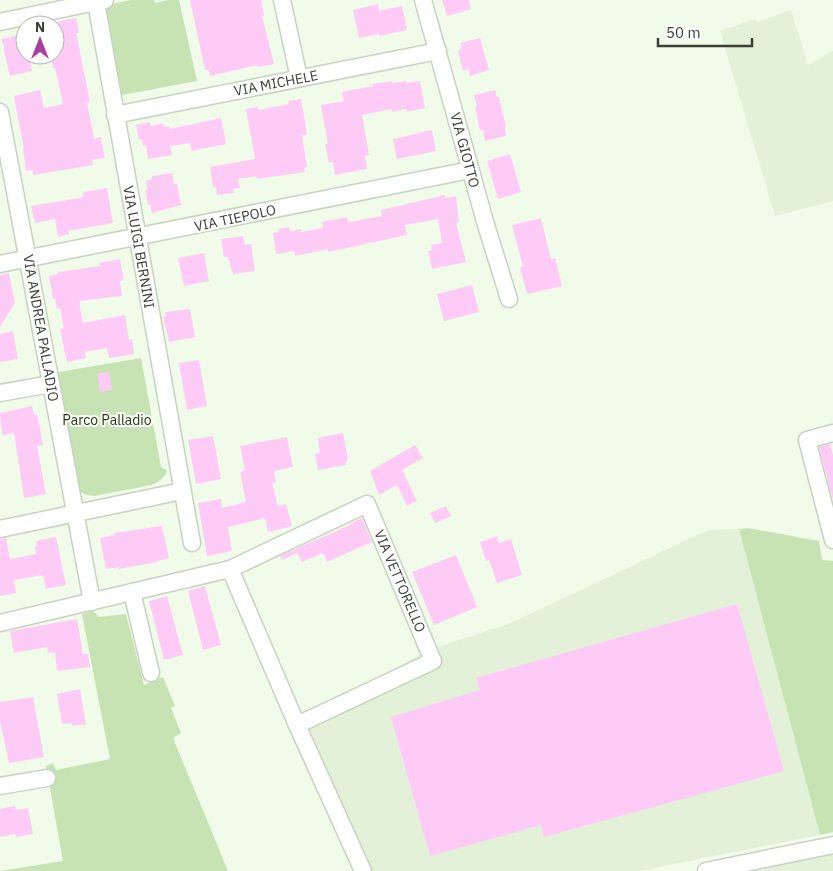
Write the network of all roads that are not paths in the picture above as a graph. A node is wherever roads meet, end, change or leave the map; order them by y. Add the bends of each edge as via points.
1 (282, 0) edge
2 (423, 0) edge
3 (100, 1) edge
4 (0, 22) edge
5 (438, 50) junction
6 (299, 78) junction
7 (0, 112) edge
8 (115, 115) junction
9 (470, 170) junction
10 (137, 238) junction
11 (28, 259) junction
12 (0, 264) edge
13 (509, 299) dead end
14 (50, 384) junction
15 (0, 393) edge
16 (833, 433) edge
17 (182, 491) junction
18 (75, 513) junction
19 (0, 529) edge
20 (833, 540) edge
21 (192, 543) dead end
22 (230, 569) junction
23 (132, 592) junction
24 (92, 602) junction
25 (0, 623) edge
26 (151, 673) dead end
27 (297, 725) junction
28 (47, 778) dead end
29 (0, 786) edge
30 (833, 845) edge
31 (363, 871) edge
32 (706, 871) edge

1 - 6 street
2 - 5 street, VIA GIOTTO
3 - 4 street
3 - 8 street, VIA LUIGI BERNINI
5 - 6 street, VIA MICHELE
5 - 9 street, VIA GIOTTO
6 - 8 street, VIA MICHELE
7 - 11 street, VIA ANDREA PALLADIO
8 - 10 street, VIA LUIGI BERNINI
9 - 10 street, VIA TIEPOLO
9 - 13 street, VIA GIOTTO
10 - 11 street, VIA TIEPOLO
10 - 17 street, VIA LUIGI BERNINI
11 - 12 street, VIA TIEPOLO
11 - 14 street, VIA ANDREA PALLADIO
14 - 15 street
14 - 18 street, VIA ANDREA PALLADIO
16 - 20 street via 806,440
17 - 18 street
17 - 21 street, VIA LUIGI BERNINI
18 - 19 street
18 - 24 street, VIA ANDREA PALLADIO
22 - 23 street, VIA VETTORELLO
22 - 27 street
22 - 27 street, VIA VETTORELLO via 367,504 433,661
23 - 24 street, VIA VETTORELLO
23 - 26 street
24 - 25 street, VIA VETTORELLO
27 - 31 street
28 - 29 street
30 - 32 street

